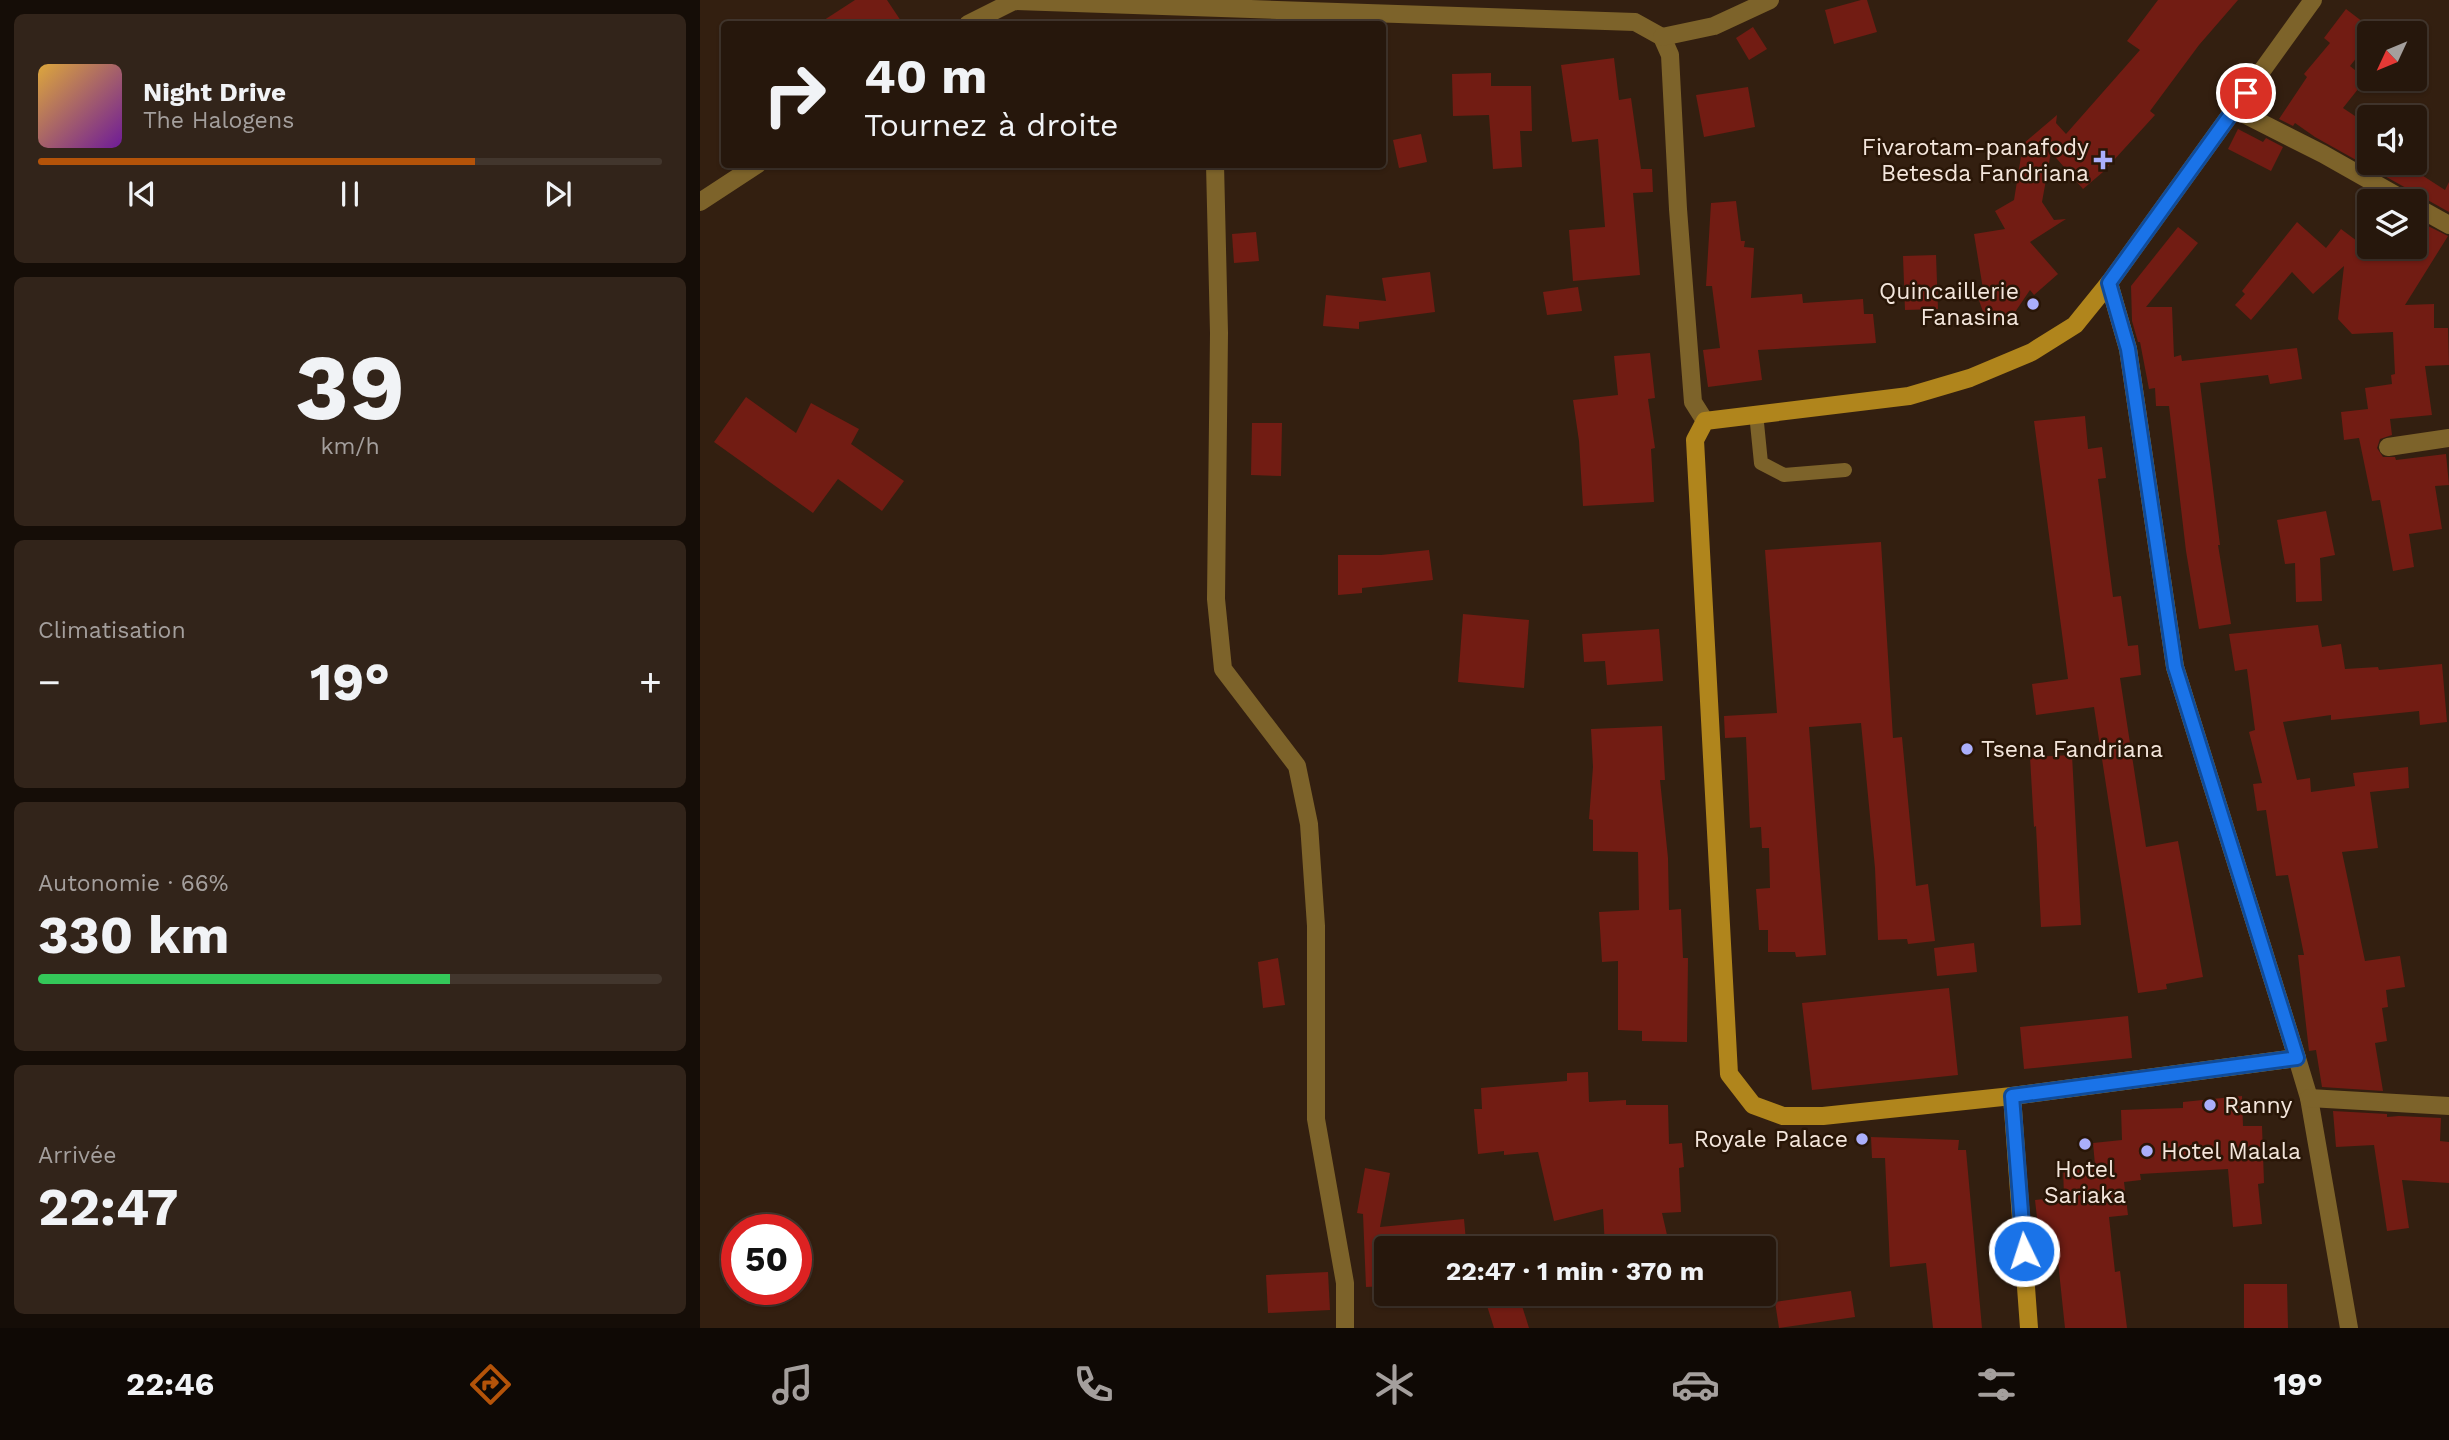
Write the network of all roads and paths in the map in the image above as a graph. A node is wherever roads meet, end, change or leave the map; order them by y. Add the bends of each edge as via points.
1 (1770, 0) edge
2 (2313, 0) edge
3 (1212, 16) edge
4 (974, 21) edge
5 (1662, 37) junction
6 (2234, 109) junction
7 (752, 168) edge
8 (1215, 168) edge
9 (2385, 189) edge
10 (700, 202) edge
11 (2427, 213) edge
12 (2449, 225) edge
13 (2109, 283) junction
14 (1756, 414) junction
15 (1705, 421) junction
16 (2449, 438) edge
17 (2388, 447) dead end
18 (1846, 470) dead end
19 (2297, 1058) junction
20 (2012, 1096) junction
21 (2309, 1098) junction
22 (2449, 1106) edge
23 (1345, 1328) edge
24 (2029, 1328) edge
25 (2349, 1328) edge

1 - 5 street via 1714,26
2 - 6 street
3 - 4 street via 1014,1
3 - 5 street via 1635,22
5 - 15 street via 1670,55 1693,402
6 - 9 street
6 - 13 street
7 - 10 street
8 - 23 street via 1219,333 1216,599 1223,669 1297,766 1309,824 1316,926 1316,1119 1345,1283
11 - 12 street
13 - 14 main road via 2075,325 2032,352 1969,378 1909,396
13 - 19 main road via 2128,349 2175,667
14 - 15 main road
14 - 18 lane via 1761,463 1784,475
15 - 20 main road via 1695,440 1729,1074 1754,1105 1783,1116
16 - 17 street
19 - 20 main road
19 - 21 street
20 - 24 main road
21 - 22 street
21 - 25 street

